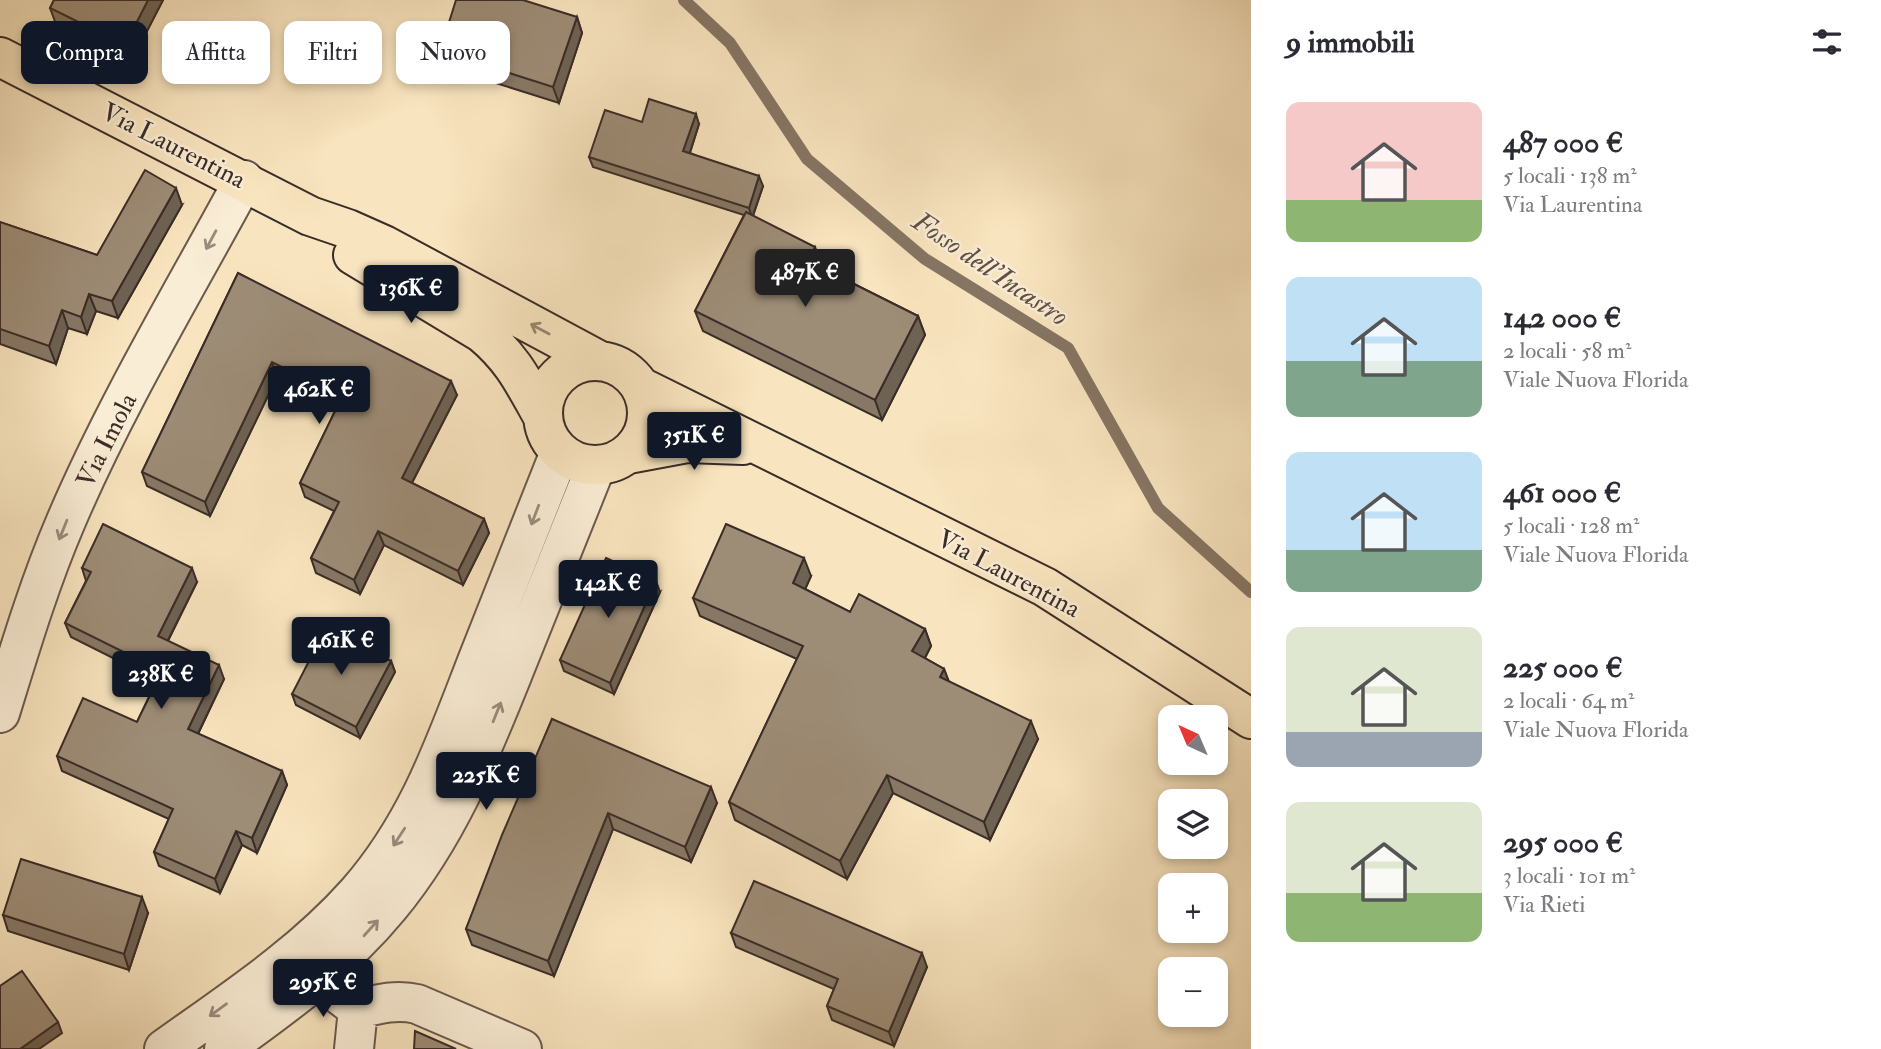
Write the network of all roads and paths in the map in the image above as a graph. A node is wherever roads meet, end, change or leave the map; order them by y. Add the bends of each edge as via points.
1 (0, 57) edge
2 (244, 180) junction
3 (310, 216) junction
4 (600, 361) junction
5 (641, 387) junction
6 (542, 415) junction
7 (757, 446) junction
8 (559, 452) junction
9 (612, 460) junction
10 (0, 713) edge
11 (1251, 719) edge
12 (320, 978) junction
13 (358, 1009) junction
14 (164, 1049) edge
15 (224, 1049) edge
16 (354, 1049) edge
17 (522, 1049) edge

1 - 2 main road, Via Laurentina
2 - 3 main road, Via Laurentina
2 -> 10 street, Via Imola via 81,488 34,603
4 -> 3 main road, Via Laurentina via 367,237
3 - 6 main road, Via Laurentina via 348,252 495,344 508,356
4 - 5 main road via 616,365
4 - 6 main road via 582,362 553,382
5 - 7 main road, Via Laurentina
5 - 9 main road via 647,401 645,430 638,443
6 - 8 main road
7 - 9 main road, Via Laurentina via 687,443
7 - 11 main road, Via Laurentina via 1045,587
8 - 9 main road via 570,460
8 -> 14 street via 433,776 401,836 356,894 311,939
12 -> 9 street via 389,907 452,814
12 - 13 street
12 - 15 street
13 - 16 street
13 - 17 street via 405,1001

